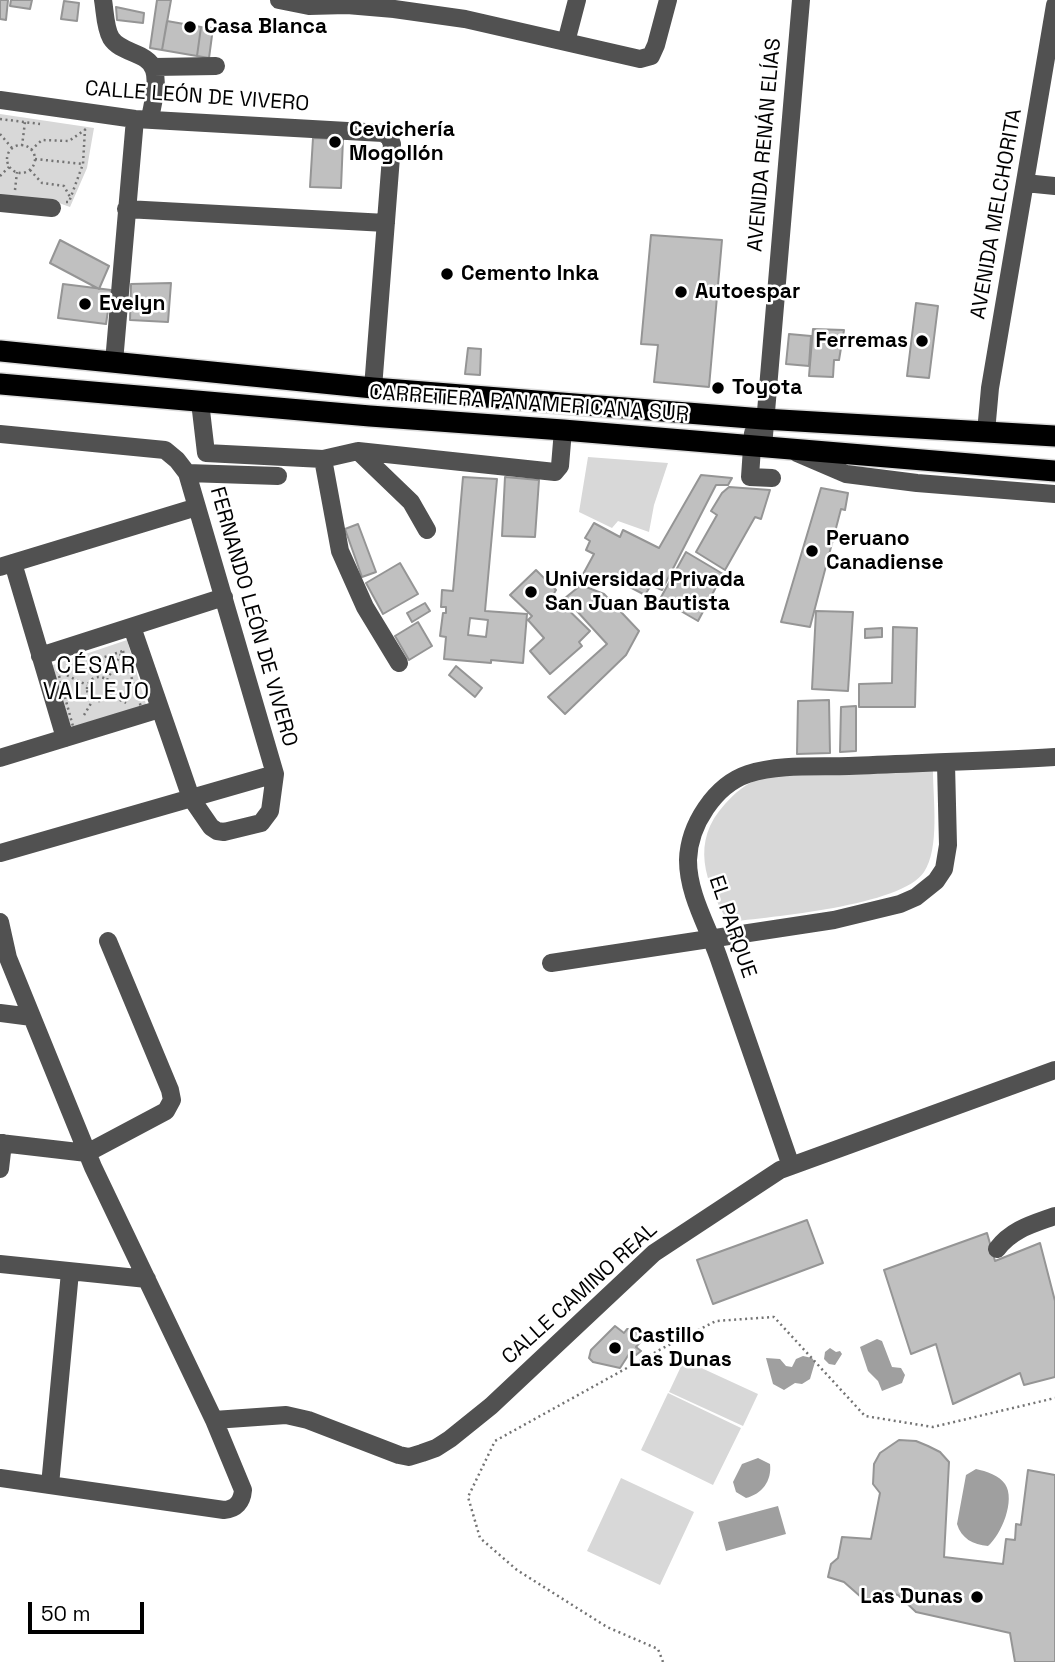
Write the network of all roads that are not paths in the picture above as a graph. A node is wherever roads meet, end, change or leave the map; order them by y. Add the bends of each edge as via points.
1 (103, 0) edge
2 (279, 0) edge
3 (577, 0) edge
4 (668, 0) edge
5 (801, 0) edge
6 (1055, 5) edge
7 (566, 42) junction
8 (216, 66) dead end
9 (154, 67) junction
10 (0, 100) edge
11 (143, 119) junction
12 (1026, 183) junction
13 (1055, 186) edge
14 (7, 199) edge
15 (52, 208) dead end
16 (126, 209) junction
17 (386, 223) junction
18 (0, 351) edge
19 (114, 362) junction
20 (0, 383) edge
21 (373, 388) junction
22 (200, 402) junction
23 (758, 419) junction
24 (563, 430) junction
25 (986, 432) junction
26 (0, 434) edge
27 (1055, 436) edge
28 (757, 447) junction
29 (788, 449) junction
30 (358, 451) junction
31 (323, 459) junction
32 (1055, 471) edge
33 (187, 473) junction
34 (278, 476) dead end
35 (772, 478) dead end
36 (1055, 494) edge
37 (197, 507) junction
38 (427, 530) dead end
39 (7, 565) edge
40 (223, 597) junction
41 (132, 627) junction
42 (40, 656) junction
43 (399, 663) dead end
44 (160, 709) junction
45 (65, 738) junction
46 (1055, 757) edge
47 (0, 758) edge
48 (946, 764) junction
49 (275, 774) junction
50 (191, 798) junction
51 (0, 853) edge
52 (0, 922) edge
53 (711, 938) junction
54 (108, 940) dead end
55 (551, 964) dead end
56 (0, 1013) edge
57 (32, 1017) junction
58 (1055, 1070) edge
59 (1, 1143) edge
60 (87, 1153) junction
61 (791, 1166) junction
62 (0, 1169) edge
63 (1055, 1216) edge
64 (997, 1249) dead end
65 (0, 1265) edge
66 (70, 1272) junction
67 (147, 1279) junction
68 (214, 1420) junction
69 (0, 1478) edge
70 (50, 1485) junction

1 - 9 street via 111,38
2 - 7 street via 453,18
3 - 7 street
4 - 7 street via 651,56 640,59
5 - 23 street, AVENIDA RENÁN ELÍAS
6 - 12 street, AVENIDA MELCHORITA
8 - 9 street
9 - 11 street
10 - 11 street, CALLE LEÓN DE VIVERO
11 - 16 street
11 - 17 street, CALLE LEÓN DE VIVERO via 383,133 392,144
12 - 13 street
12 - 25 street, AVENIDA MELCHORITA
14 - 15 street
16 - 17 street
16 - 19 street
17 - 21 street
18 - 19 highway, CARRETERA PANAMERICANA SUR
19 - 21 highway, CARRETERA PANAMERICANA SUR
20 - 22 highway, CARRETERA PANAMERICANA SUR
21 - 23 highway, CARRETERA PANAMERICANA SUR
22 - 24 highway, CARRETERA PANAMERICANA SUR
22 - 31 street via 206,453
23 - 25 highway, CARRETERA PANAMERICANA SUR
23 - 28 street, AVENIDA RENÁN ELÍAS
24 - 28 highway, CARRETERA PANAMERICANA SUR
24 - 30 street via 560,466 555,472
25 - 27 highway, CARRETERA PANAMERICANA SUR
26 - 33 street via 165,450
28 - 29 highway, CARRETERA PANAMERICANA SUR
28 - 35 street, AVENIDA RENÁN ELÍAS via 750,477
29 - 32 highway, CARRETERA PANAMERICANA SUR
29 - 36 street via 846,474
30 - 31 street
30 - 38 street via 411,502
31 - 43 street via 340,551 365,607
33 - 34 street
33 - 37 street, FERNANDO LEÓN DE VIVERO
37 - 39 street
37 - 40 street, FERNANDO LEÓN DE VIVERO
39 - 42 street
40 - 41 street
40 - 49 street, FERNANDO LEÓN DE VIVERO
41 - 42 street
41 - 44 street
42 - 45 street
44 - 45 street
44 - 50 street
45 - 47 street
46 - 48 street, EL PARQUE
48 - 53 street via 947,858 944,869 926,889 900,904 870,912
48 - 53 street, EL PARQUE via 778,768 734,779 708,805 688,858 693,895
49 - 50 street
49 - 50 street via 270,811 261,823 218,831
50 - 51 street
52 - 57 street via 8,958
53 - 55 street
53 - 61 street, EL PARQUE
54 - 60 street via 172,1100 166,1111
56 - 57 street
57 - 60 street
58 - 61 street, CALLE CAMINO REAL
59 - 60 street
59 - 62 street
60 - 67 street
61 - 68 street, CALLE CAMINO REAL via 671,1239 491,1406 429,1451 399,1455 286,1415
63 - 64 street via 1020,1229
65 - 66 street
66 - 67 street
66 - 70 street
67 - 68 street
68 - 70 street via 243,1490 240,1502 230,1509
69 - 70 street

